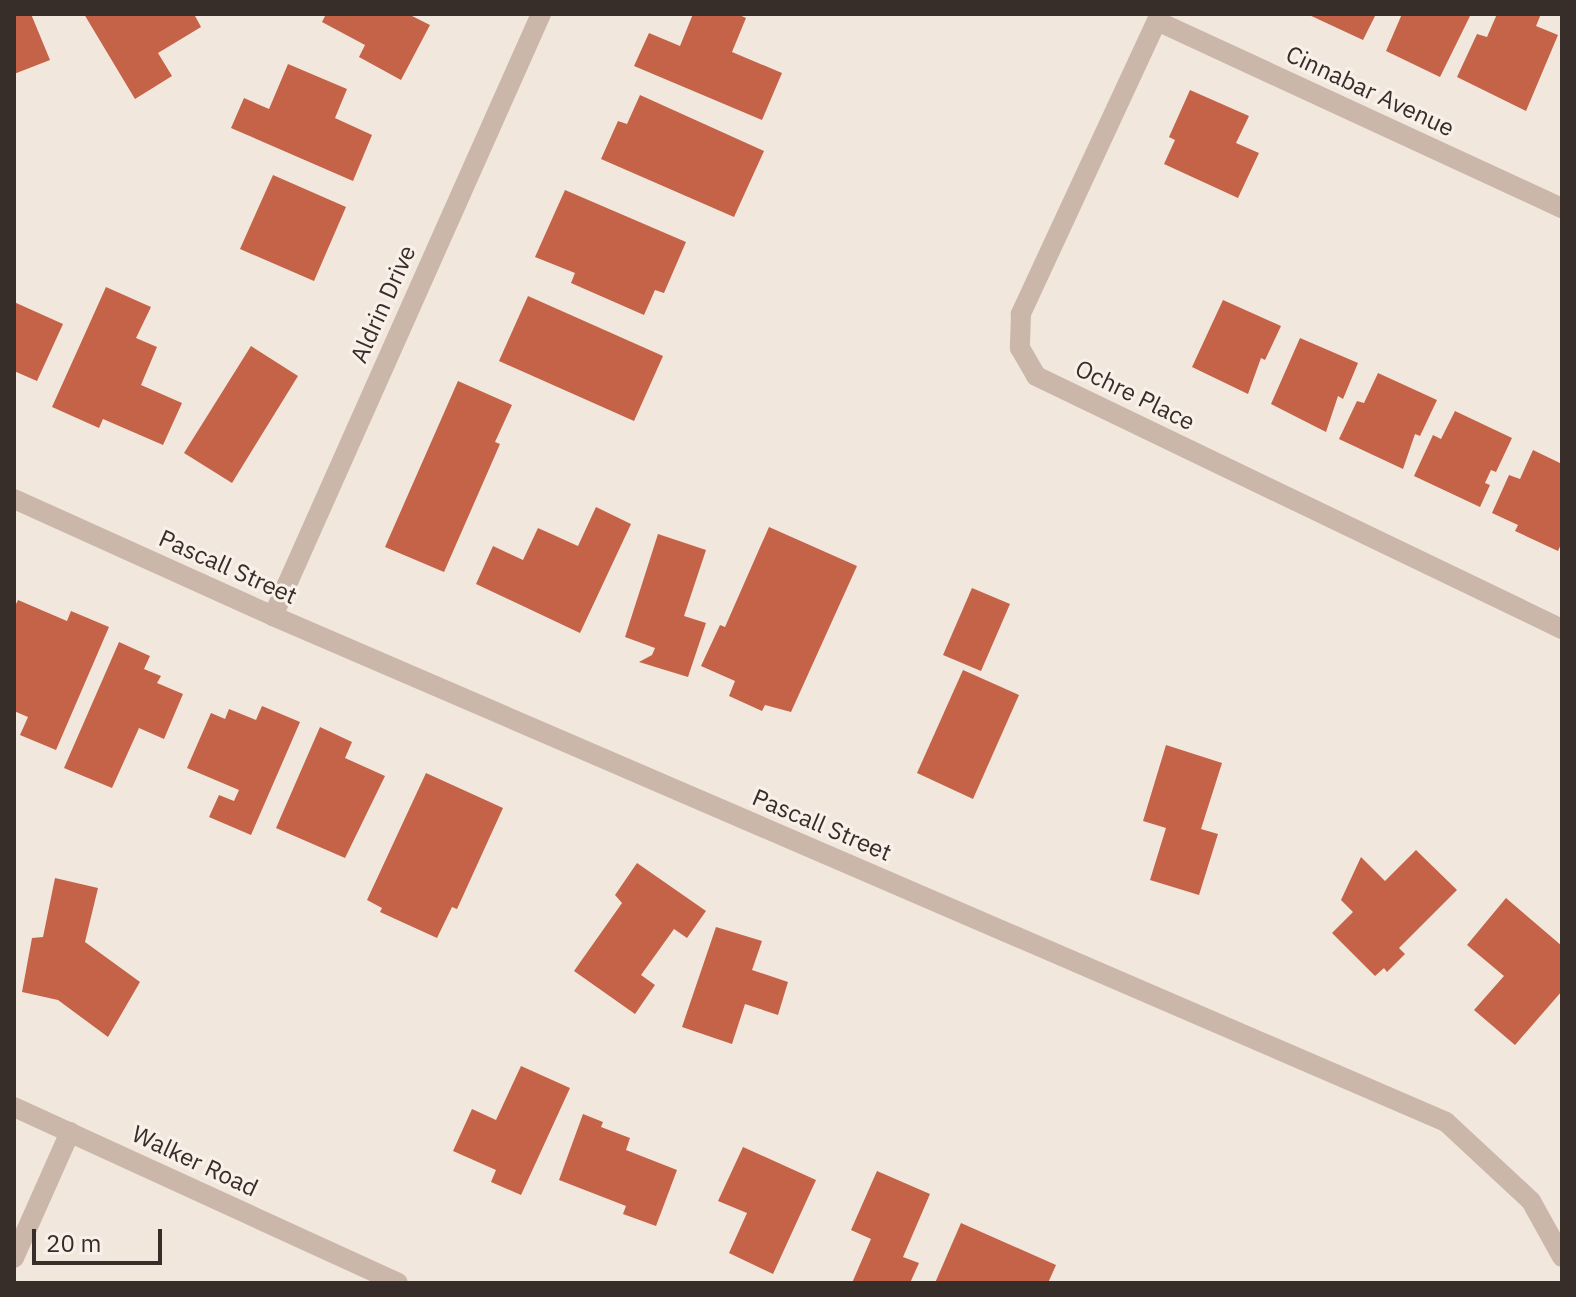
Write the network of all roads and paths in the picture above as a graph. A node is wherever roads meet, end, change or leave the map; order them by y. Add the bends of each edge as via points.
1 (541, 14) edge
2 (1158, 18) edge
3 (1560, 201) edge
4 (14, 499) edge
5 (273, 616) junction
6 (1562, 629) edge
7 (14, 1107) edge
8 (70, 1132) junction
9 (1562, 1257) edge
10 (14, 1258) edge
11 (398, 1283) edge

1 - 5 street, Aldrin Drive
2 - 3 street, Cinnabar Avenue
2 - 6 street, Ochre Place via 1021,314 1020,348 1036,376
4 - 5 street, Pascall Street
5 - 9 street, Pascall Street via 1446,1122 1531,1201
7 - 8 street, Walker Road
8 - 10 street
8 - 11 street, Walker Road

